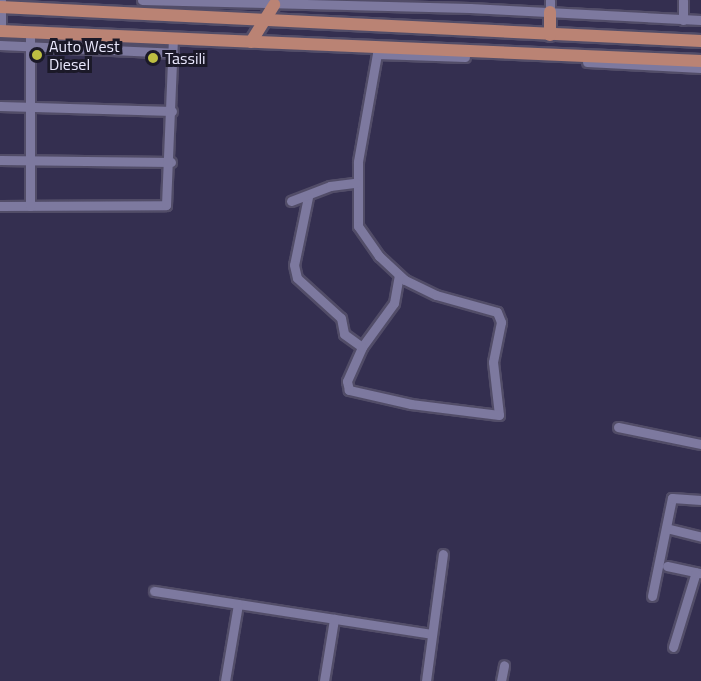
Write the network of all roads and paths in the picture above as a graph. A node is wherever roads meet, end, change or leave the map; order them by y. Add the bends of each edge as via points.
1 (142, 0) edge
2 (683, 0) edge
3 (274, 2) edge
4 (349, 3) edge
5 (1, 4) edge
6 (470, 4) edge
7 (550, 6) edge
8 (265, 20) junction
9 (682, 20) junction
10 (701, 20) edge
11 (1, 31) edge
12 (30, 32) junction
13 (550, 35) junction
14 (173, 39) junction
15 (701, 41) edge
16 (251, 42) junction
17 (0, 45) edge
18 (29, 46) junction
19 (378, 51) junction
20 (173, 53) junction
21 (701, 61) edge
22 (701, 68) edge
23 (0, 106) edge
24 (31, 107) junction
25 (172, 111) junction
26 (0, 160) edge
27 (31, 161) junction
28 (171, 162) junction
29 (356, 183) junction
30 (308, 197) junction
31 (291, 201) dead end
32 (0, 206) edge
33 (30, 206) junction
34 (399, 276) junction
35 (362, 347) junction
36 (618, 427) dead end
37 (701, 444) edge
38 (701, 500) edge
39 (666, 528) junction
40 (701, 537) edge
41 (443, 554) dead end
42 (667, 566) dead end
43 (699, 573) edge
44 (154, 591) dead end
45 (652, 596) dead end
46 (238, 604) junction
47 (334, 619) junction
48 (432, 634) junction
49 (673, 647) dead end
50 (504, 665) dead end
51 (225, 681) edge
52 (324, 681) edge
53 (426, 681) edge
54 (501, 681) edge

1 - 3 street
2 - 9 street
3 - 4 street
3 - 8 main road
4 - 6 street
5 - 8 main road
5 - 11 street
6 - 7 street
7 - 9 street
7 - 13 main road
8 - 13 main road
8 - 16 main road
9 - 10 street
11 - 12 main road
12 - 14 main road
12 - 18 street
13 - 15 main road
14 - 16 main road
14 - 20 street
16 - 19 main road
17 - 18 street
18 - 20 street
18 - 24 street
19 - 21 main road
19 - 22 street
19 - 29 street
20 - 25 street
23 - 24 street
24 - 25 street
24 - 27 street
25 - 28 street
26 - 27 street
27 - 28 street
27 - 33 street
28 - 33 street via 168,202 164,206
29 - 30 street via 330,186
29 - 34 street via 358,226
30 - 31 street
30 - 35 street via 294,265 297,278 341,318 348,339
32 - 33 street
34 - 35 street via 392,308
34 - 35 street via 422,290 496,312 501,322 493,362 500,415 411,404 351,391 347,381
36 - 37 street
38 - 39 street via 675,495
39 - 40 street
39 - 45 street
41 - 48 street
42 - 43 street
43 - 49 street
44 - 46 street
46 - 47 street
46 - 51 street
47 - 48 street
47 - 52 street
48 - 53 street
50 - 54 street

